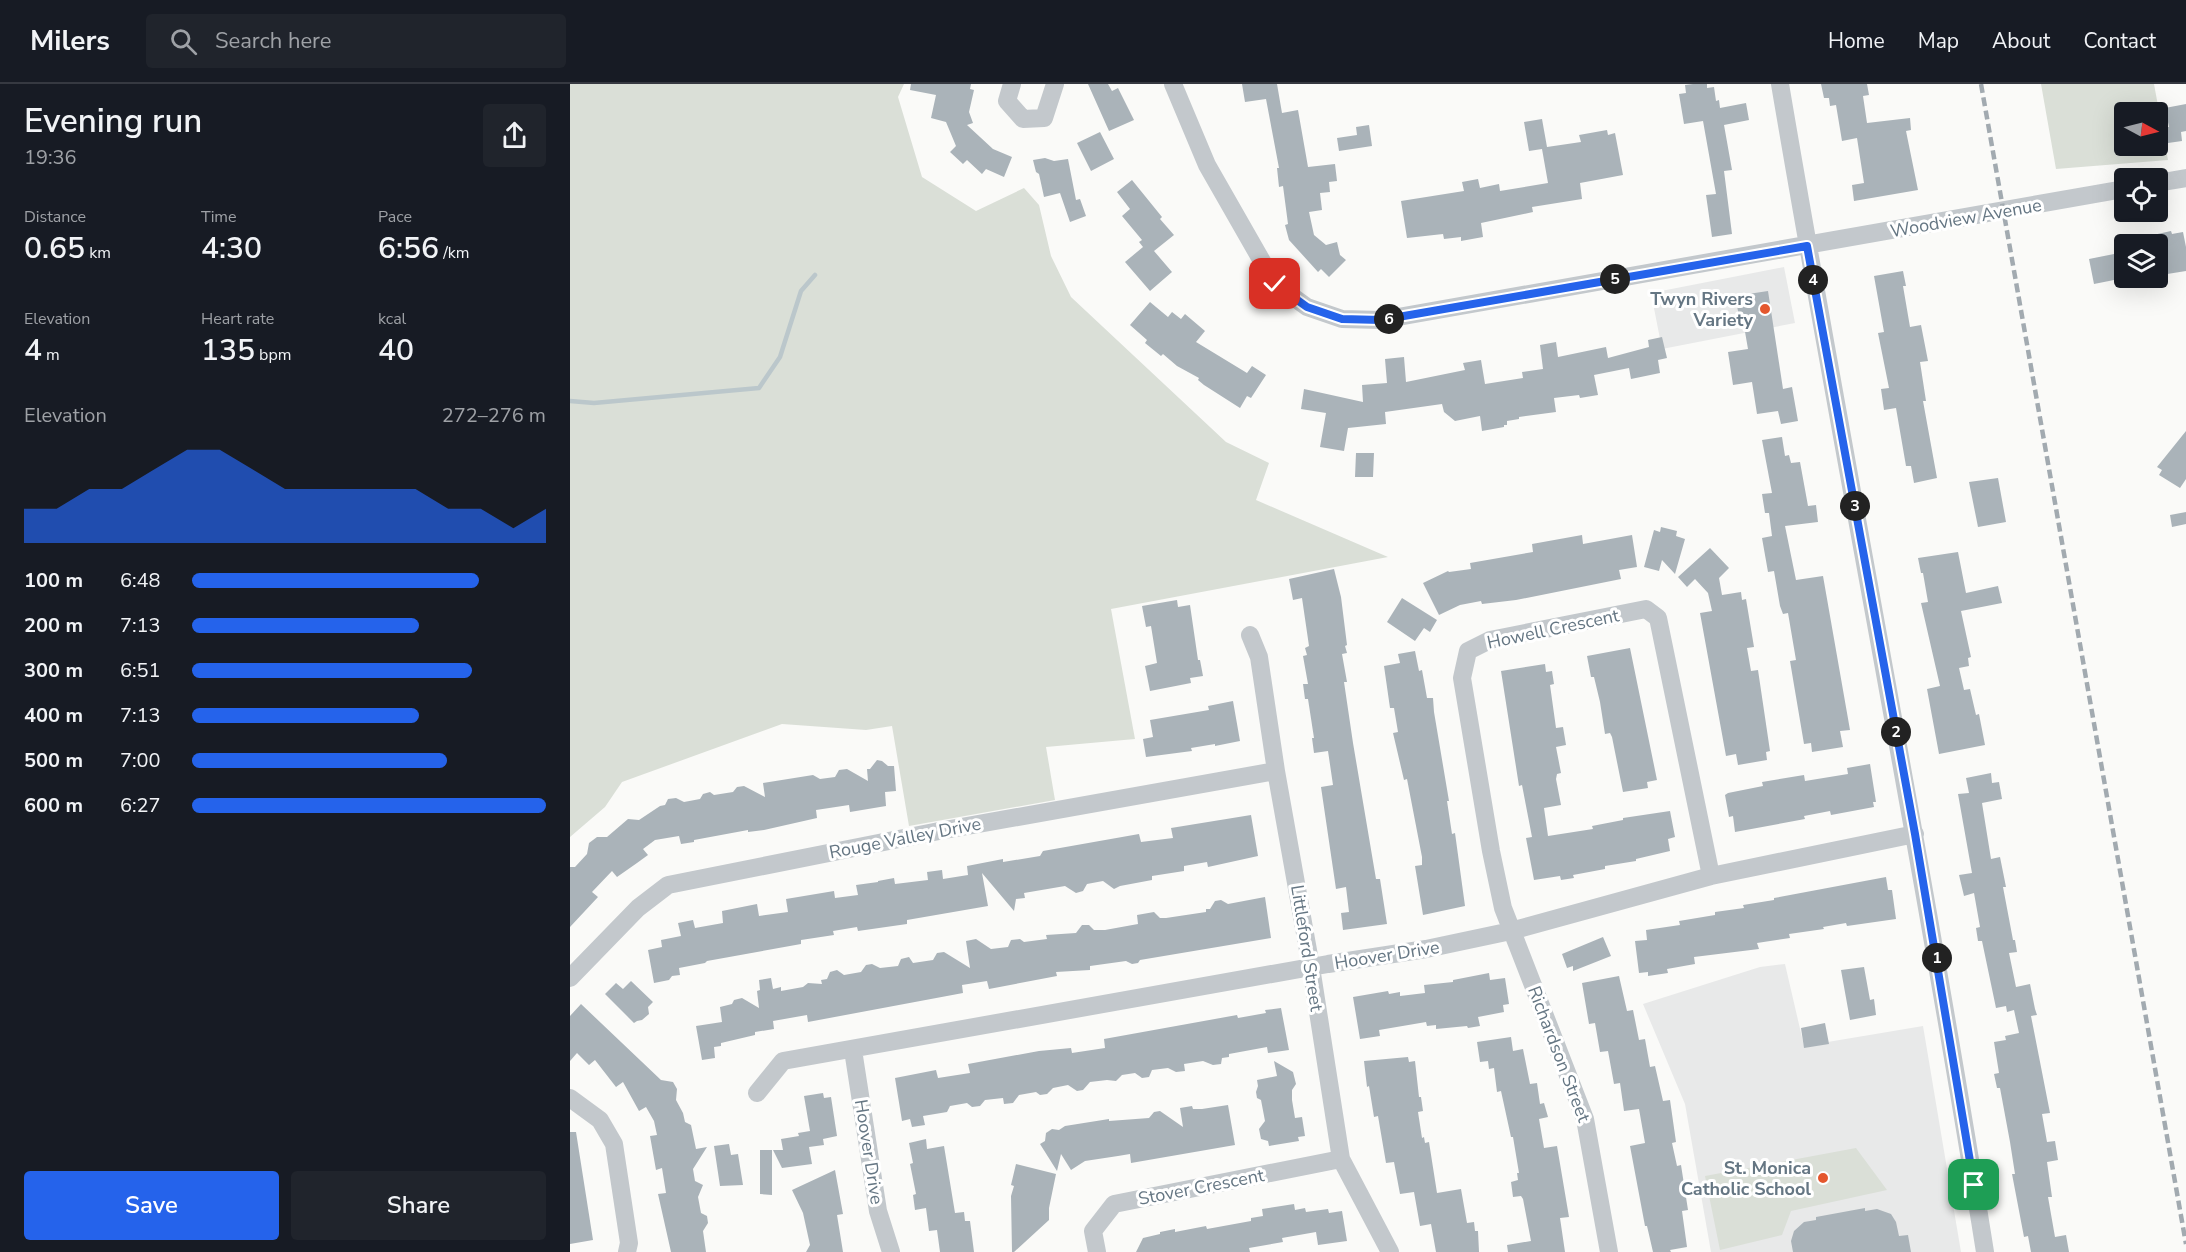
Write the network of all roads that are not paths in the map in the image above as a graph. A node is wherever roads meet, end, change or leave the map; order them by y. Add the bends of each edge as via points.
1 (1012, 84) edge
2 (1055, 84) edge
3 (1173, 84) edge
4 (1780, 84) edge
5 (2186, 178) edge
6 (2168, 181) edge
7 (2114, 191) edge
8 (1807, 246) junction
9 (1250, 635) dead end
10 (1276, 771) junction
11 (1915, 834) junction
12 (1711, 876) junction
13 (1511, 931) junction
14 (1311, 967) junction
15 (570, 978) edge
16 (853, 1050) junction
17 (757, 1093) dead end
18 (570, 1098) edge
19 (1341, 1159) junction
20 (627, 1252) edge
21 (891, 1252) edge
22 (1097, 1252) edge
23 (1390, 1252) edge
24 (1609, 1252) edge
25 (1985, 1252) edge

1 - 2 street via 1007,101 1023,119 1044,118
3 - 8 street, Woodview Avenue via 1207,165 1275,284 1307,307 1342,319 1381,320
4 - 8 street
5 - 6 street
7 - 8 street, Woodview Avenue
8 - 11 street
9 - 10 street, Littleford Street via 1259,657
10 - 14 street, Littleford Street
10 - 15 street, Rouge Valley Drive via 939,831 668,885 638,908
11 - 12 street, Hoover Drive
11 - 25 street
12 - 13 street, Hoover Drive
12 - 13 street, Howell Crescent via 1659,618 1646,609 1491,640 1468,651 1462,678 1491,851
13 - 14 street, Hoover Drive
13 - 24 street, Richardson Street via 1586,1119
14 - 16 street, Hoover Drive
14 - 19 street, Littleford Street
16 - 17 street, Hoover Drive via 783,1061
16 - 21 street, Hoover Drive via 878,1211
18 - 20 street via 600,1120 614,1144 629,1243
19 - 22 street, Stover Crescent via 1114,1204 1093,1232
19 - 23 street, Littleford Street

